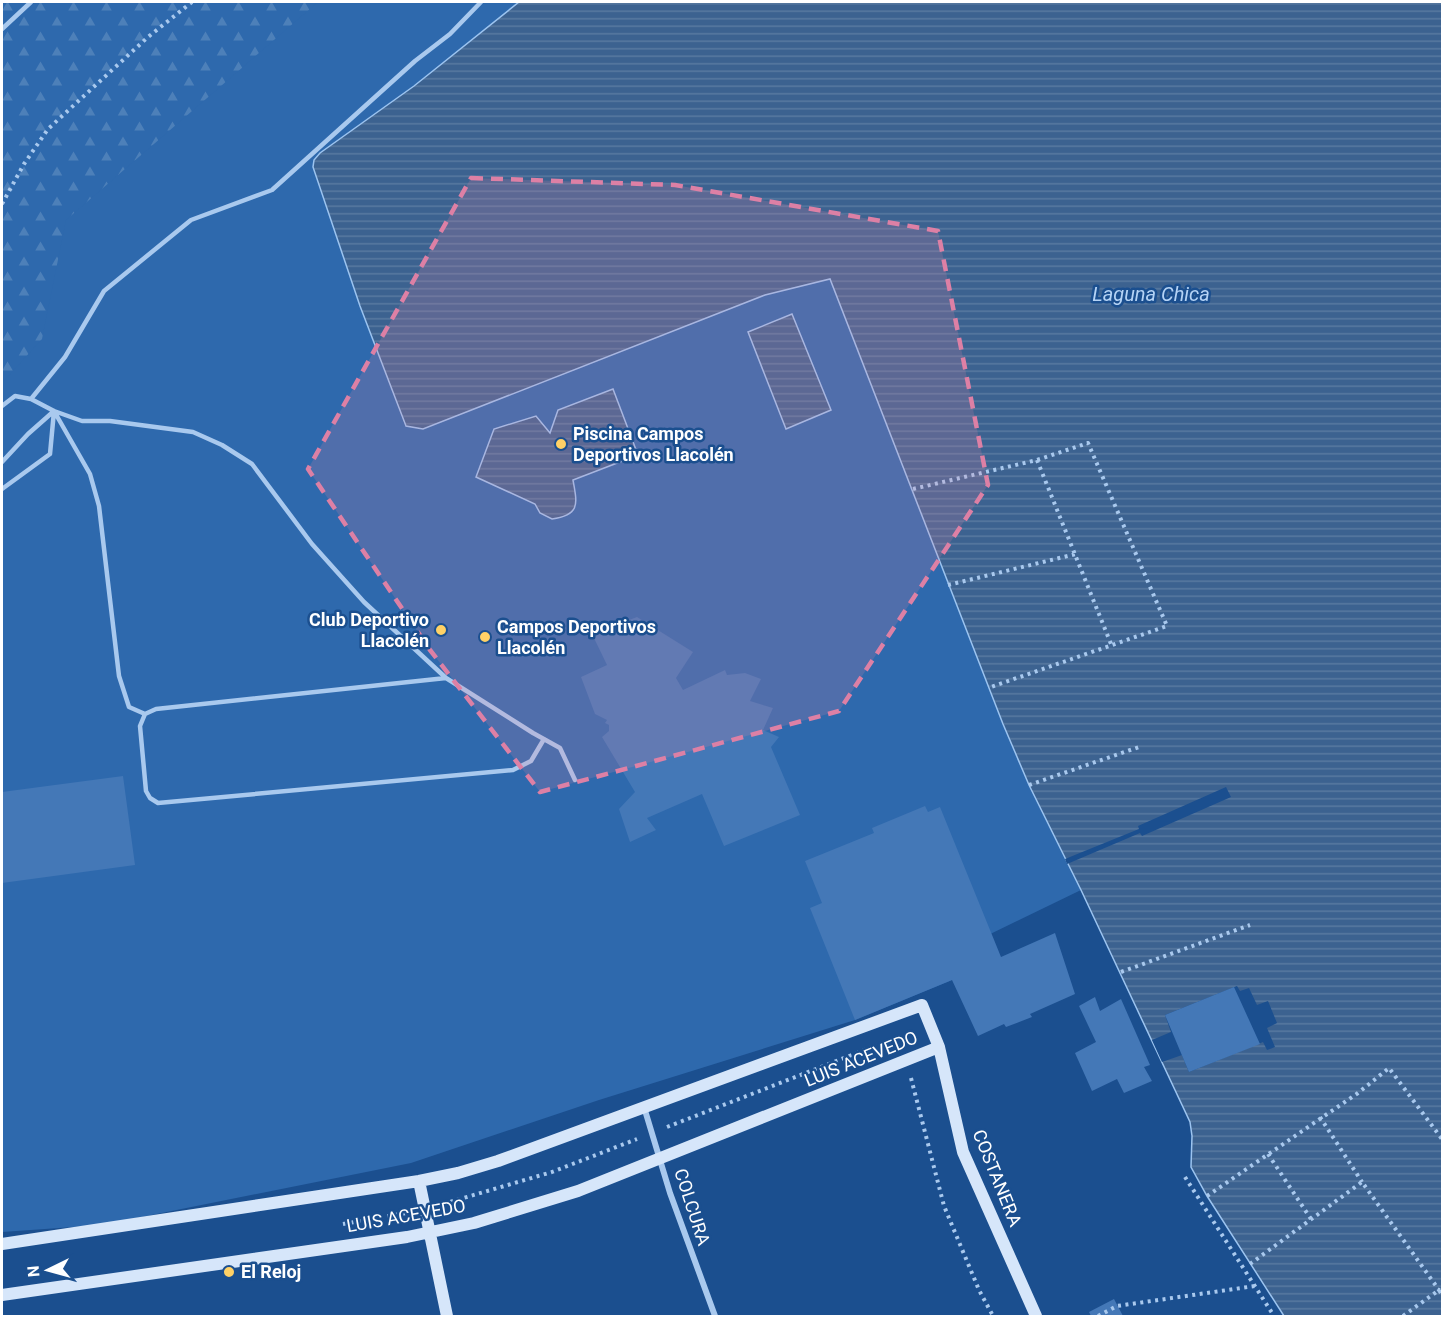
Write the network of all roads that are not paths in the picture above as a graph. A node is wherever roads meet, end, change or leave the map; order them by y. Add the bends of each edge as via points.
1 (31, 2) edge
2 (481, 2) edge
3 (2, 29) edge
4 (31, 399) junction
5 (2, 406) edge
6 (54, 411) junction
7 (2, 462) edge
8 (2, 489) edge
9 (446, 678) junction
10 (145, 714) junction
11 (544, 739) junction
12 (575, 780) dead end
13 (939, 1047) junction
14 (644, 1106) junction
15 (660, 1159) junction
16 (419, 1181) junction
17 (430, 1233) junction
18 (2, 1244) edge
19 (2, 1295) edge
20 (447, 1317) edge
21 (716, 1317) edge
22 (1036, 1317) edge

1 - 3 lane
2 - 4 lane via 450,34 272,190 191,220 104,291 65,357
4 - 5 lane via 15,396
4 - 6 lane
6 - 7 lane
6 - 8 lane via 50,454
6 - 9 lane via 82,421 193,432 252,465 312,544 364,602
6 - 10 lane via 90,474 99,506 119,676 129,707
9 - 10 lane via 156,709
9 - 11 lane
10 - 11 lane via 140,726 146,791 158,803 513,770 531,761
11 - 12 lane via 560,748
13 - 14 street, LUIS ACEVEDO via 922,1005
13 - 15 street, LUIS ACEVEDO
13 - 22 street, COSTANERA via 963,1152
14 - 15 street, COLCURA
14 - 16 street, LUIS ACEVEDO via 498,1161
15 - 17 street, LUIS ACEVEDO via 523,1209
15 - 21 street, COLCURA
16 - 17 street
16 - 18 street, LUIS ACEVEDO
17 - 19 street, LUIS ACEVEDO
17 - 20 street

